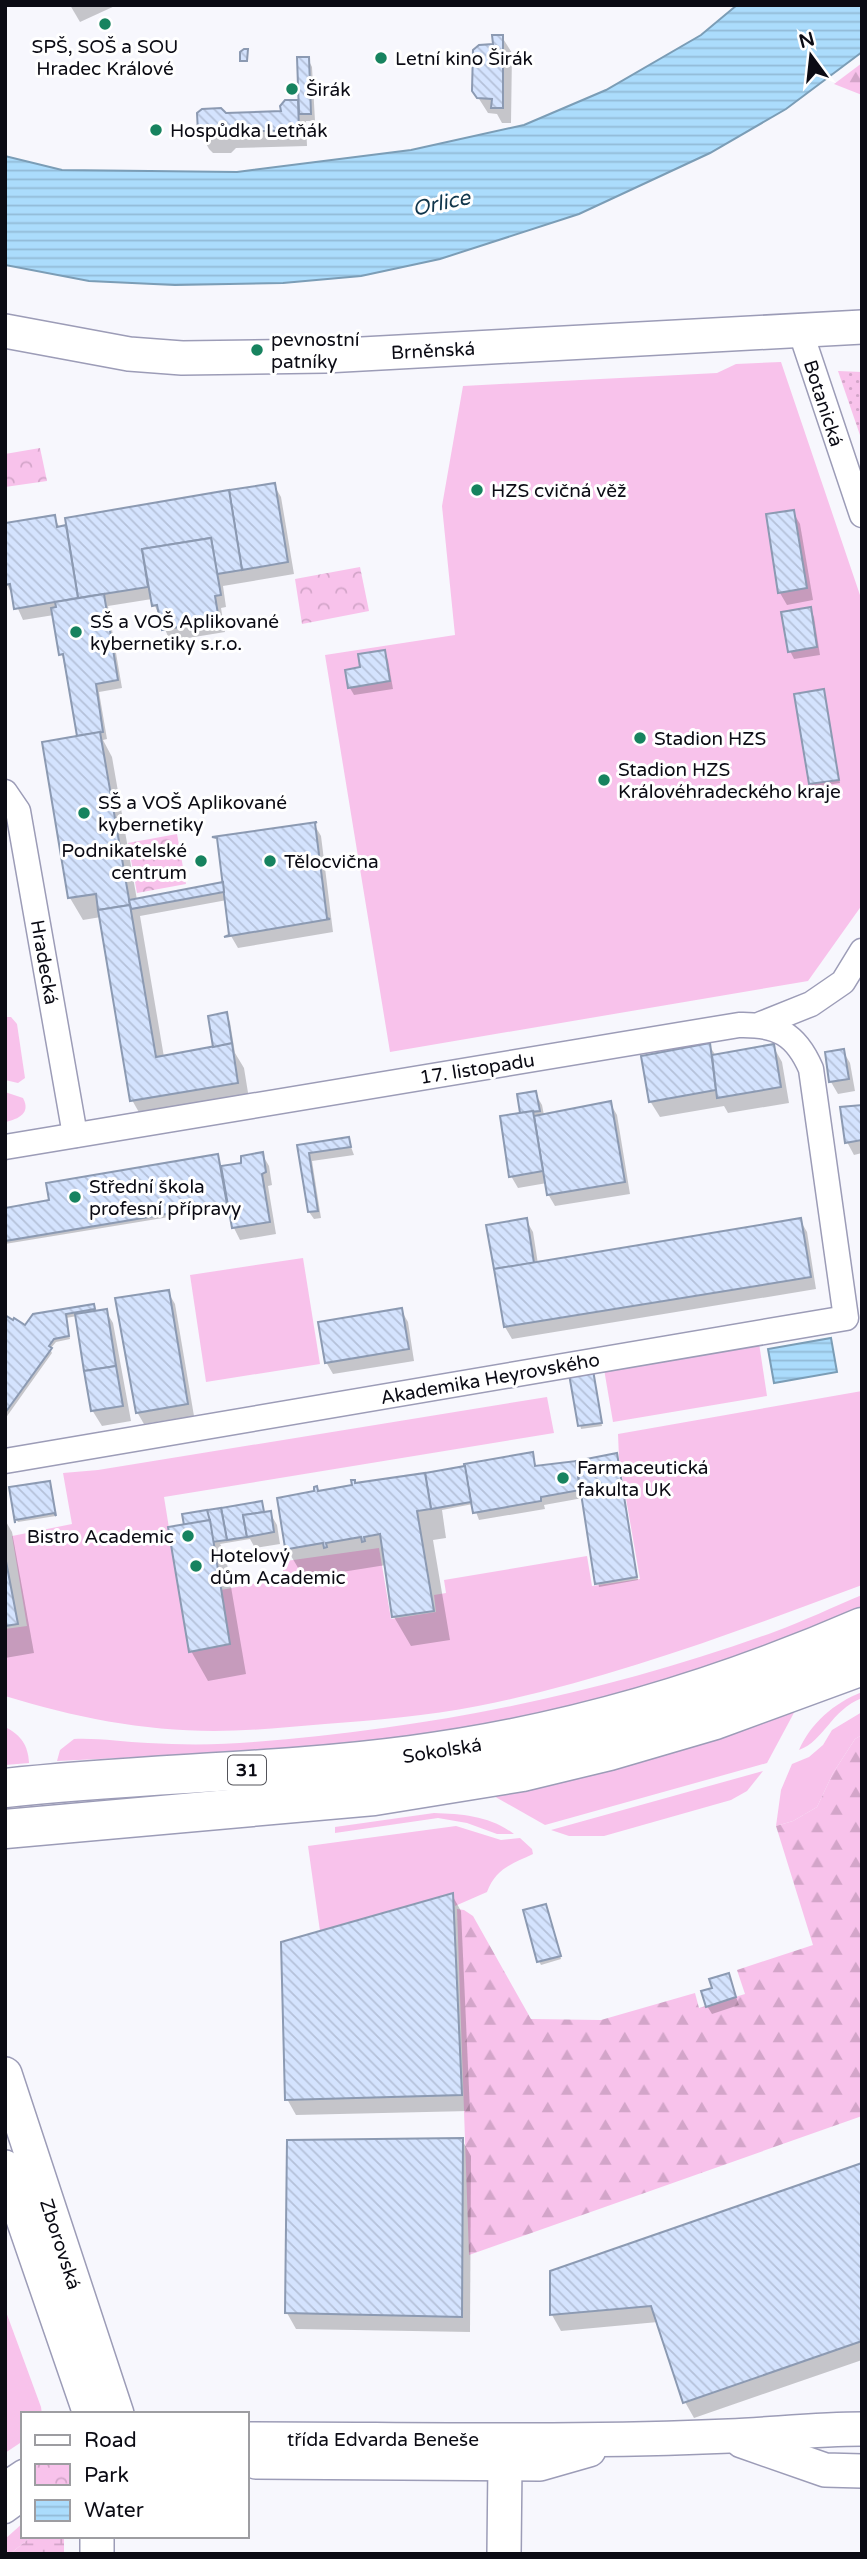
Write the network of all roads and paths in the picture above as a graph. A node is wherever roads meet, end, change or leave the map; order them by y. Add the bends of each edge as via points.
1 (862, 327) edge
2 (800, 330) junction
3 (5, 331) edge
4 (862, 515) edge
5 (5, 793) edge
6 (862, 951) edge
7 (761, 1024) junction
8 (75, 1135) junction
9 (5, 1147) edge
10 (5, 1461) edge
11 (862, 1628) edge
12 (862, 1666) edge
13 (5, 1788) edge
14 (22, 1828) edge
15 (5, 1846) edge
16 (5, 2074) edge
17 (5, 2167) edge
18 (89, 2412) edge
19 (116, 2412) edge
20 (862, 2429) edge
21 (730, 2436) junction
22 (248, 2439) edge
23 (505, 2448) junction
24 (248, 2462) edge
25 (862, 2470) edge
26 (21, 2473) edge
27 (5, 2484) edge
28 (21, 2499) edge
29 (5, 2511) edge
30 (504, 2554) edge

1 - 2 street, Brněnská
2 - 3 street, Brněnská via 325,356 182,358 129,354
2 - 4 street, Botanická
5 - 8 street, Hradecká via 18,811
6 - 7 street via 843,982 811,1004
7 - 8 street, 17. listopadu
7 - 10 street, Akademika Heyrovského via 790,1037 803,1050 811,1069 846,1318
8 - 9 street, 17. listopadu
11 - 13 main road, Sokolská / 31 via 714,1684 488,1742 351,1762
12 - 14 main road, Sokolská / 31 via 715,1720 522,1772 374,1796
14 - 15 street
16 - 19 street, Zborovská
17 - 18 street, Zborovská
20 - 21 street, třída Edvarda Beneše
21 - 23 street, třída Edvarda Beneše via 635,2438 540,2464
21 - 25 street, třída Edvarda Beneše via 825,2470
22 - 23 street, třída Edvarda Beneše
23 - 24 street, třída Edvarda Beneše
23 - 30 street
26 - 27 street
28 - 29 street

